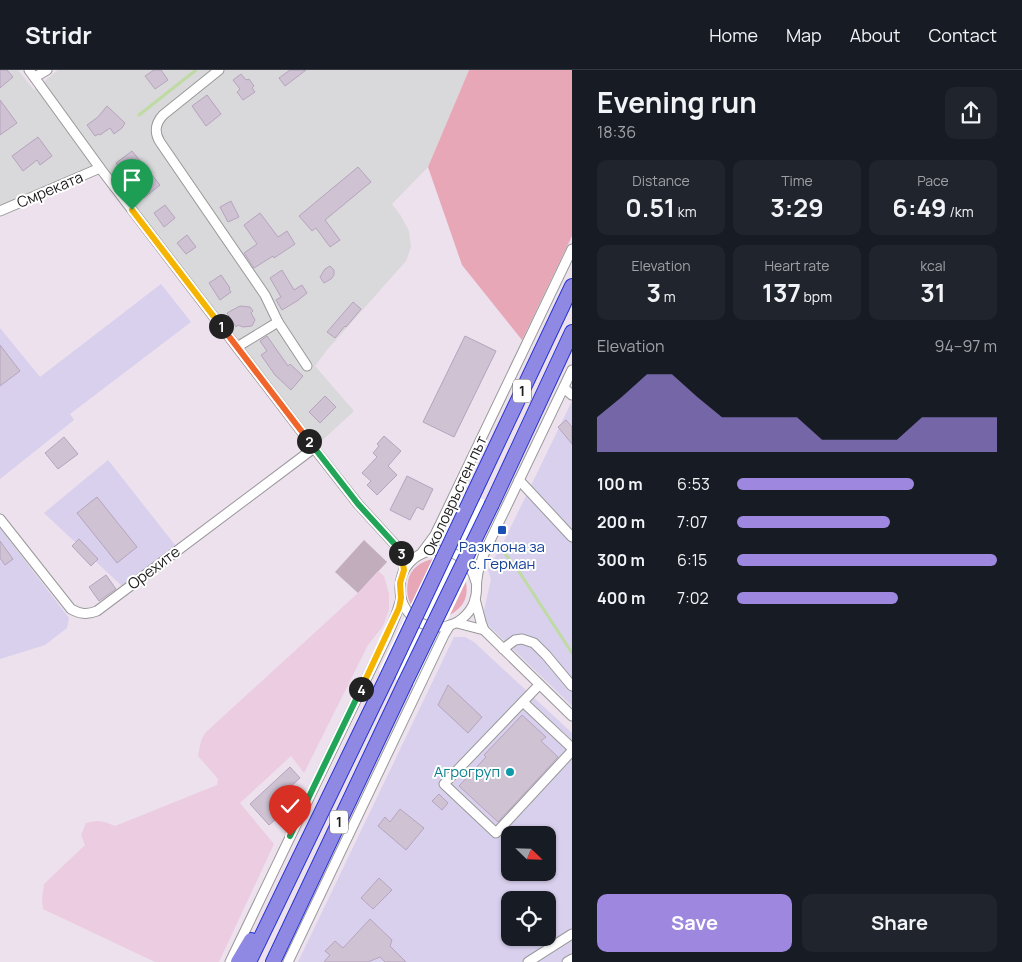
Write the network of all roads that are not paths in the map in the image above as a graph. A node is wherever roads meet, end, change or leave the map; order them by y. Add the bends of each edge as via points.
1 (47, 70) edge
2 (219, 70) edge
3 (32, 73) edge
4 (100, 168) junction
5 (0, 211) edge
6 (572, 249) edge
7 (572, 286) edge
8 (278, 322) junction
9 (572, 332) edge
10 (237, 348) junction
11 (307, 366) dead end
12 (572, 370) edge
13 (564, 388) junction
14 (572, 395) edge
15 (314, 448) junction
16 (519, 480) junction
17 (0, 519) edge
18 (572, 537) edge
19 (400, 550) junction
20 (420, 554) junction
21 (404, 570) junction
22 (476, 582) junction
23 (401, 598) junction
24 (475, 599) junction
25 (453, 624) junction
26 (484, 630) junction
27 (503, 649) junction
28 (540, 685) junction
29 (572, 686) edge
30 (523, 702) junction
31 (571, 714) edge
32 (572, 750) edge
33 (293, 870) junction
34 (314, 874) junction
35 (572, 934) edge
36 (572, 959) edge
37 (230, 962) edge
38 (238, 962) edge
39 (249, 962) edge
40 (273, 962) edge
41 (280, 962) edge
42 (288, 962) edge
43 (528, 962) edge
44 (567, 962) edge

1 - 3 street
2 - 8 street via 159,120 157,136 265,295
3 - 4 street
4 - 5 street, Смреката
4 - 10 street
6 - 20 street via 435,535
7 - 33 highway, Околовръстен път / 1, bridge
8 - 10 street
8 - 11 street
9 - 34 highway, 1, bridge
10 - 15 street
12 - 13 street
13 - 14 street
13 - 16 street
15 - 17 street, Орехите via 91,614 70,609
15 - 19 street
16 - 18 street
16 - 22 street via 487,547
19 - 20 street
19 - 21 street
20 - 21 street
20 - 22 street via 442,550 456,554 470,566
21 - 23 street via 400,583
22 - 24 street
23 - 25 street via 411,616 422,623 433,627
23 - 37 street via 390,630
24 - 25 street via 470,610
24 - 26 street
25 - 26 street
25 - 42 street via 444,635
26 - 27 street
27 - 28 street
27 - 29 street via 515,640 534,643
28 - 30 street
28 - 31 street
30 - 32 street
30 - 32 street via 444,784 496,833
33 - 38 highway
33 - 39 highway, Околовръстен път / 1
34 - 40 highway, 1
34 - 41 highway
35 - 43 street
36 - 44 street

